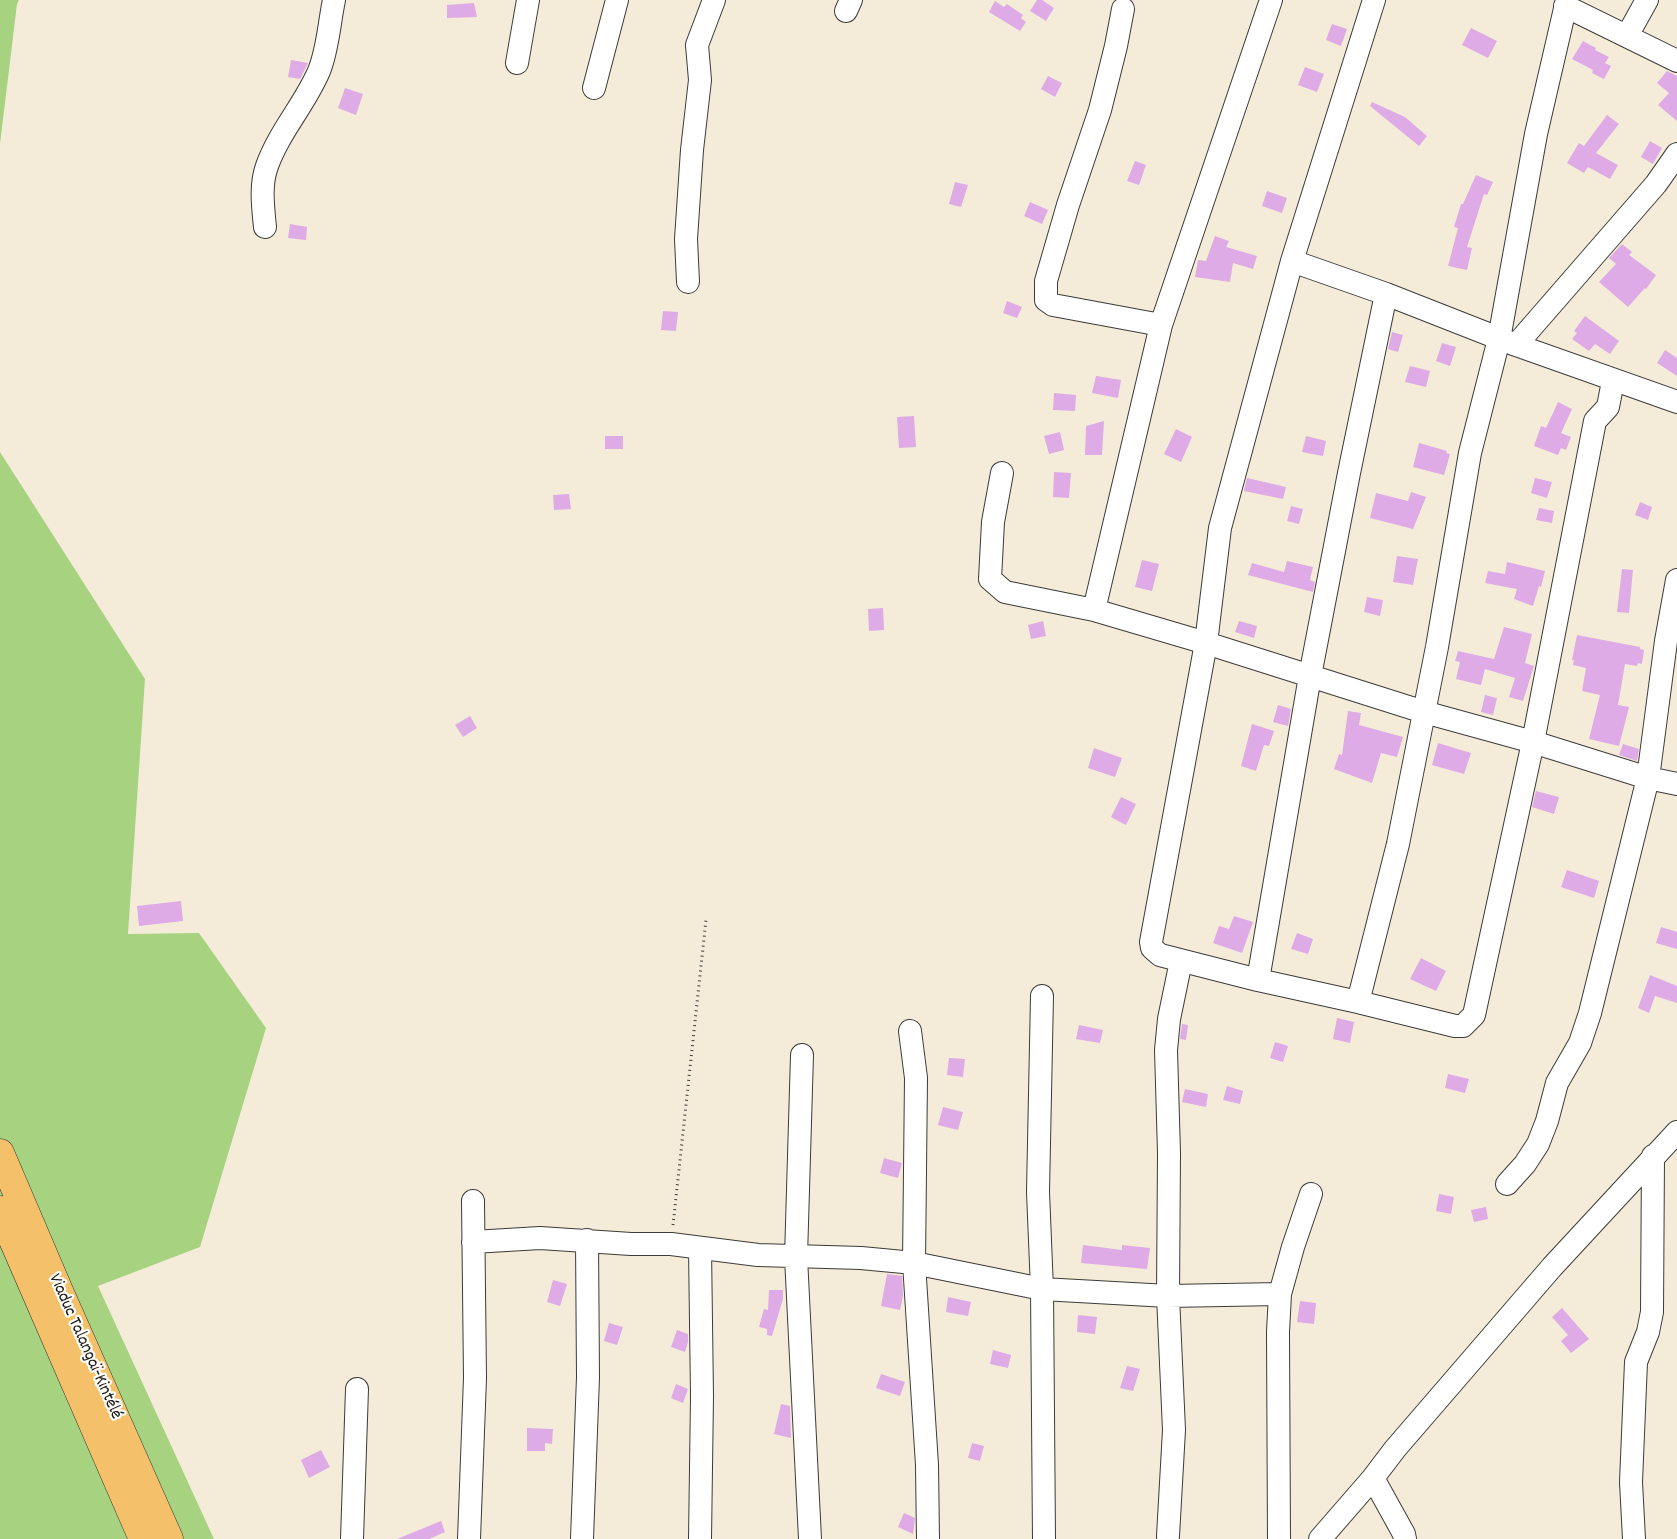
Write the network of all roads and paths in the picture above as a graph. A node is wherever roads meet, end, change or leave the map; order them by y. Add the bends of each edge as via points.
1 (334, 0) edge
2 (528, 0) edge
3 (617, 0) edge
4 (714, 0) edge
5 (1271, 0) edge
6 (1374, 0) edge
7 (1647, 0) edge
8 (1566, 3) edge
9 (1123, 9) dead end
10 (1627, 36) junction
11 (1677, 61) edge
12 (518, 63) dead end
13 (594, 88) dead end
14 (1677, 154) edge
15 (264, 227) dead end
16 (1292, 261) junction
17 (688, 282) dead end
18 (1386, 294) junction
19 (1161, 325) junction
20 (1507, 342) junction
21 (1613, 381) junction
22 (1677, 402) edge
23 (1002, 473) dead end
24 (1677, 580) edge
25 (1094, 610) junction
26 (1206, 643) junction
27 (1310, 676) junction
28 (1424, 712) junction
29 (1533, 742) junction
30 (1648, 778) junction
31 (1677, 784) edge
32 (706, 920) dead end
33 (1181, 961) junction
34 (1258, 980) junction
35 (1042, 996) dead end
36 (1358, 1002) junction
37 (910, 1031) dead end
38 (802, 1055) dead end
39 (1677, 1132) edge
40 (0, 1153) edge
41 (1653, 1156) junction
42 (1507, 1184) dead end
43 (1311, 1194) dead end
44 (473, 1201) dead end
45 (0, 1210) edge
46 (587, 1240) junction
47 (473, 1242) junction
48 (671, 1244) junction
49 (700, 1248) junction
50 (796, 1257) junction
51 (914, 1263) junction
52 (1042, 1289) junction
53 (1280, 1294) junction
54 (1168, 1296) junction
55 (357, 1389) dead end
56 (1373, 1478) junction
57 (1168, 1536) dead end
58 (143, 1539) edge
59 (169, 1539) edge
60 (352, 1539) edge
61 (469, 1539) edge
62 (582, 1539) edge
63 (700, 1539) edge
64 (810, 1539) edge
65 (928, 1539) edge
66 (1044, 1539) edge
67 (1279, 1539) edge
68 (1320, 1539) edge
69 (1405, 1539) edge
70 (1634, 1539) edge

1 - 15 street via 320,70 267,166 262,197
2 - 12 street
3 - 13 street
4 - 17 street via 697,45 700,80 686,239
5 - 19 street
6 - 16 street
7 - 10 street
8 - 10 street
8 - 20 street via 1536,134
9 - 19 street via 1100,110 1046,280 1046,300 1053,305
10 - 11 street
14 - 20 street via 1656,184
16 - 18 street
16 - 26 street via 1220,528
18 - 20 street
18 - 27 street
19 - 25 street
20 - 21 street
20 - 28 street via 1470,453
21 - 22 street
21 - 29 street via 1608,406 1595,421
23 - 25 street via 993,522 990,579 1004,592
24 - 30 street
25 - 26 street
26 - 27 street
26 - 33 street via 1152,942 1155,952
27 - 28 street
27 - 34 street
28 - 29 street
28 - 36 street via 1398,844
29 - 30 street
29 - 36 street via 1474,1015 1463,1026 1455,1026
30 - 31 street
30 - 42 street via 1590,1013 1557,1083 1538,1144
32 - 48 path
33 - 34 street
33 - 54 street via 1166,1050
34 - 36 street
35 - 52 street via 1038,1192
37 - 51 street via 916,1078
38 - 50 street
39 - 41 street
40 - 59 highway, Viaduc Talangaï-Kintélé
41 - 56 street via 1552,1267
41 - 70 street via 1652,1312 1636,1362 1631,1482
43 - 53 street
44 - 47 street
45 - 58 highway, Viaduc Talangaï-Kintélé
46 - 47 street via 540,1238
46 - 48 street
46 - 62 street via 588,1377
47 - 61 street via 475,1378
48 - 49 street
49 - 50 street
49 - 63 street
50 - 51 street
50 - 64 street
51 - 52 street
51 - 65 street via 927,1465
52 - 54 street
52 - 66 street
53 - 54 street
53 - 67 street
54 - 57 street via 1174,1430
55 - 60 street
56 - 68 street
56 - 69 street

